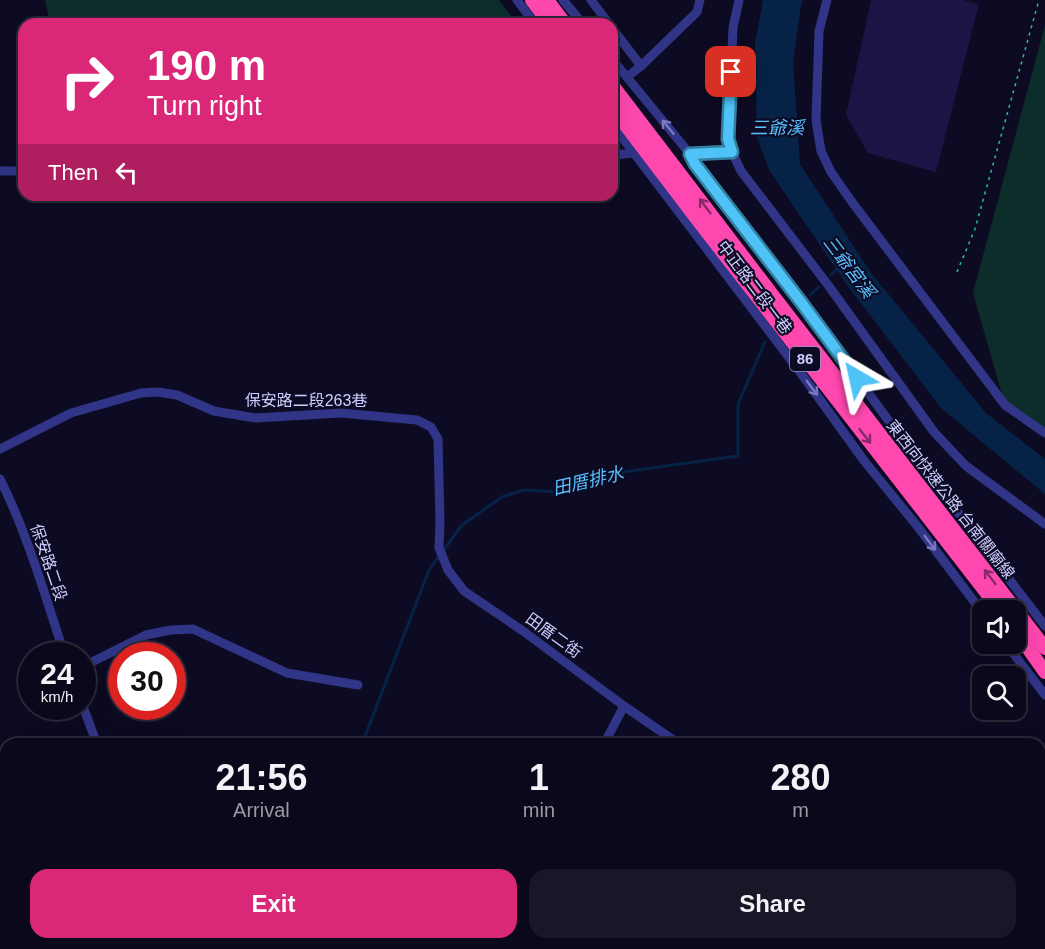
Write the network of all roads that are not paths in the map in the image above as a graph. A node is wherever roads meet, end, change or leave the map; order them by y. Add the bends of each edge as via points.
1 (516, 0) edge
2 (532, 0) edge
3 (547, 0) edge
4 (563, 0) edge
5 (591, 0) edge
6 (700, 0) edge
7 (739, 0) edge
8 (827, 0) edge
9 (530, 18) edge
10 (546, 18) edge
11 (560, 18) edge
12 (578, 18) edge
13 (604, 18) edge
14 (618, 36) edge
15 (618, 66) edge
16 (641, 66) junction
17 (627, 77) junction
18 (618, 93) edge
19 (618, 114) edge
20 (618, 132) edge
21 (732, 152) junction
22 (635, 153) junction
23 (618, 154) edge
24 (690, 154) junction
25 (0, 171) edge
26 (18, 171) edge
27 (1045, 433) edge
28 (0, 449) edge
29 (0, 479) edge
30 (1045, 524) edge
31 (441, 551) joint
32 (973, 600) edge
33 (992, 600) edge
34 (1045, 626) edge
35 (60, 642) edge
36 (1037, 645) edge
37 (1014, 654) edge
38 (96, 660) edge
39 (1045, 672) edge
40 (358, 684) dead end
41 (1045, 695) edge
42 (624, 706) junction
43 (88, 720) edge
44 (95, 738) edge
45 (607, 738) edge
46 (670, 738) edge

1 - 9 street
2 - 10 highway
3 - 11 highway
4 - 12 street
5 - 13 street
6 - 16 street via 697,12
7 - 21 street via 732,39 728,139
8 - 27 street via 819,31 816,120 831,172 1005,405
14 - 16 street
15 - 17 street, 中正路二段一巷
16 - 17 street
24 -> 17 street, 中正路二段一巷
36 -> 18 highway, 東西向快速公路 台南關廟線 / 86
19 -> 33 highway, 東西向快速公路 台南關廟線 / 86
20 - 22 street, 中正路二段一巷
21 - 24 street
21 - 30 street via 741,171 934,432 966,466
22 - 23 street
22 -> 32 street, 中正路二段一巷 via 864,462
24 - 34 street, 中正路二段一巷
25 - 26 street
28 - 31 street, 保安路二段263巷 via 71,413 141,393 177,395 214,411 255,418 341,413 417,420 431,427 438,439
29 - 35 street, 保安路二段 via 24,534
31 - 42 street, 田厝二街 via 448,570 464,591
36 - 39 highway, 東西向快速公路 台南關廟線 / 86
37 - 41 street
38 - 40 street via 146,635 193,629 287,673
42 - 45 street
42 - 46 street, 田厝二街
43 - 44 street

